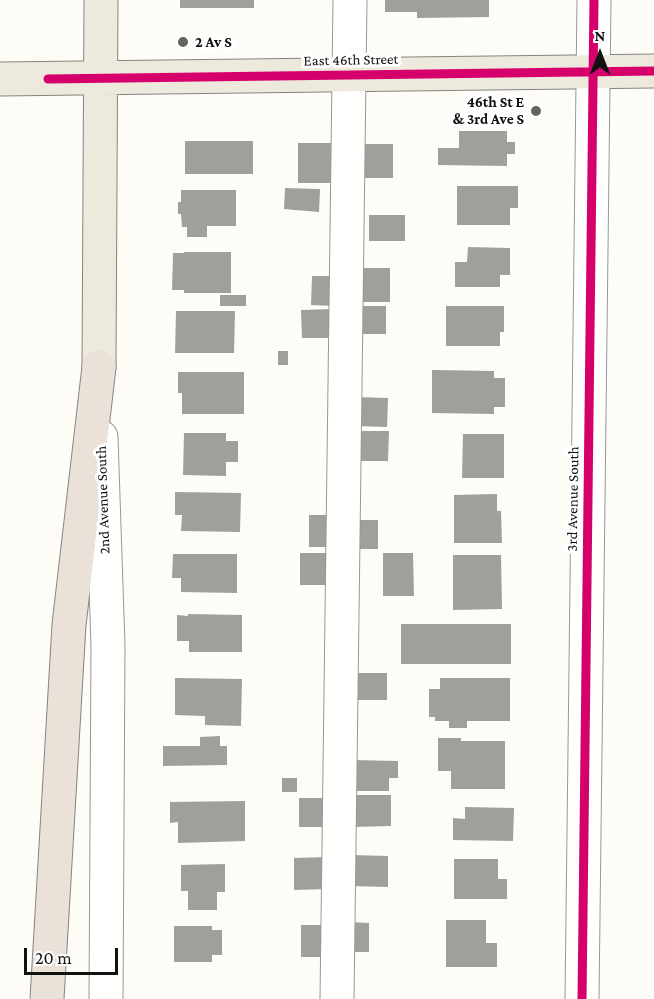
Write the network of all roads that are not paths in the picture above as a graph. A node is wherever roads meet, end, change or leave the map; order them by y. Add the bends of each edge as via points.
1 (101, 0) edge
2 (350, 0) edge
3 (594, 0) edge
4 (654, 71) edge
5 (594, 72) junction
6 (349, 75) junction
7 (0, 79) edge
8 (102, 79) junction
9 (99, 367) junction
10 (47, 999) edge
11 (105, 999) edge
12 (337, 999) edge
13 (582, 999) edge

1 - 8 main road, 2nd Avenue South
2 - 6 street
3 - 5 street, 3rd Avenue South
4 - 5 main road, East 46th Street
5 - 6 main road, East 46th Street
5 - 13 street, 3rd Avenue South
6 - 8 main road, East 46th Street
6 - 12 street
7 - 8 main road, East 46th Street
8 - 9 main road, 2nd Avenue South
9 - 10 highway via 69,625
9 - 11 street, 2nd Avenue South via 108,646

